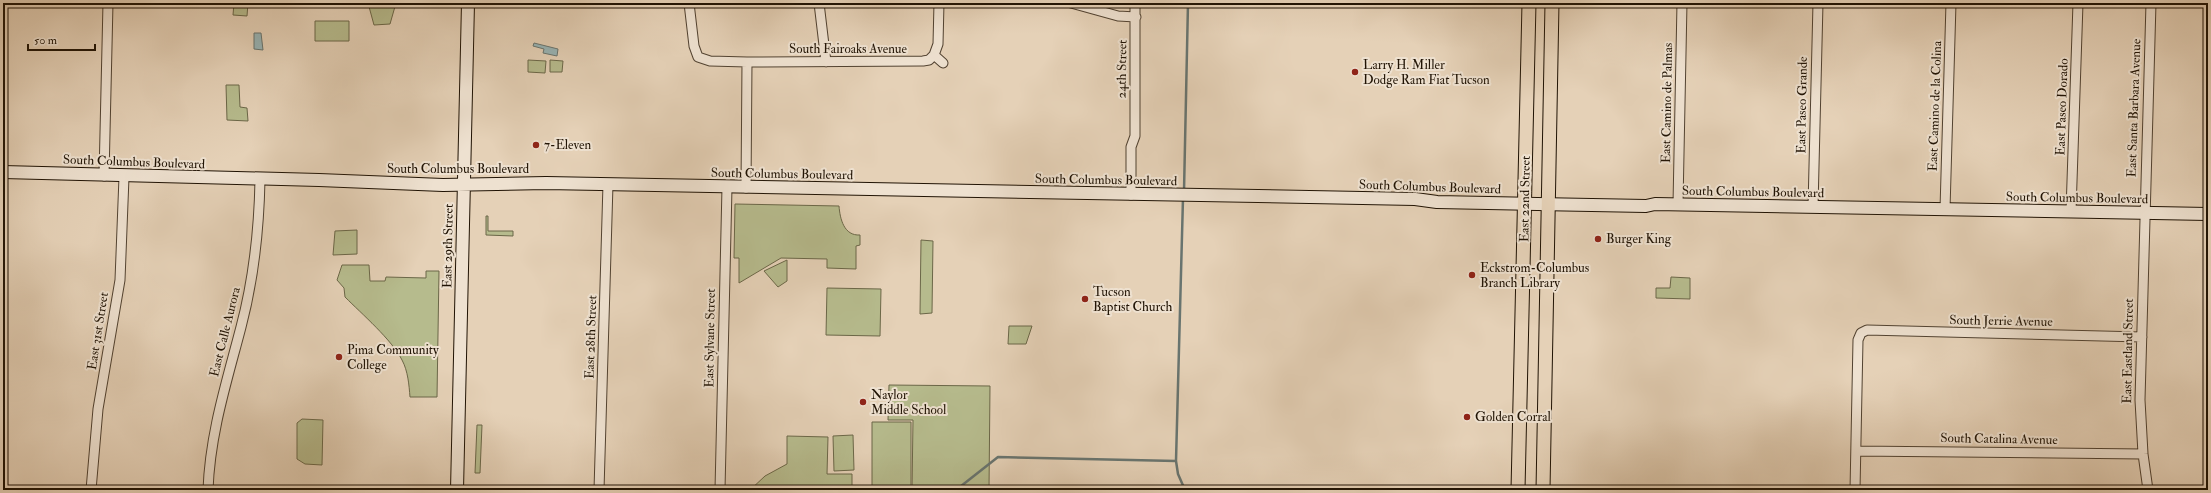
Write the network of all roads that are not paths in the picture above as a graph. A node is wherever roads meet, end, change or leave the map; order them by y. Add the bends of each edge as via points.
1 (108, 3) edge
2 (468, 3) edge
3 (689, 3) edge
4 (819, 3) edge
5 (939, 3) edge
6 (1071, 3) edge
7 (1135, 3) edge
8 (1528, 3) edge
9 (1552, 3) edge
10 (1682, 3) edge
11 (1818, 3) edge
12 (1951, 3) edge
13 (2078, 3) edge
14 (2150, 3) edge
15 (1136, 17) junction
16 (934, 55) junction
17 (747, 62) junction
18 (826, 62) junction
19 (943, 63) dead end
20 (3, 172) edge
21 (104, 176) junction
22 (124, 177) junction
23 (260, 180) junction
24 (608, 184) junction
25 (463, 185) junction
26 (727, 187) junction
27 (746, 188) junction
28 (1134, 195) junction
29 (1525, 204) junction
30 (1678, 204) junction
31 (1548, 205) junction
32 (1813, 207) junction
33 (1945, 209) junction
34 (2071, 211) junction
35 (2144, 213) junction
36 (2208, 214) edge
37 (2142, 337) junction
38 (1856, 451) junction
39 (2143, 454) junction
40 (91, 490) edge
41 (208, 490) edge
42 (457, 490) edge
43 (599, 490) edge
44 (720, 490) edge
45 (1518, 490) edge
46 (1543, 490) edge
47 (1855, 490) edge
48 (2148, 490) edge

1 - 21 street
2 - 25 street, East 29th Street
3 - 17 street, South Fairoaks Avenue via 695,60
4 - 18 street
5 - 16 street via 938,44
6 - 15 street via 1118,16
7 - 15 street, 24th Street
8 - 29 main road, East 22nd Street
9 - 31 main road, East 22nd Street
10 - 30 street, East Camino de Palmas
11 - 32 street, East Paseo Grande
12 - 33 street, East Camino de la Colina
13 - 34 street, East Paseo Dorado
14 - 35 street, East Santa Barbara Avenue
15 - 28 street, 24th Street via 1134,136 1138,144
16 - 18 street, South Fairoaks Avenue via 923,61
16 - 19 street
17 - 18 street, South Fairoaks Avenue
17 - 27 street
20 - 21 street, South Columbus Boulevard
21 - 22 street, South Columbus Boulevard
22 - 23 street, South Columbus Boulevard
22 - 40 street, East 31st Street via 120,280 98,409
23 - 25 street, South Columbus Boulevard
23 - 41 street, East Calle Aurora via 259,225 254,268 214,432
24 - 25 street, South Columbus Boulevard
24 - 26 street, South Columbus Boulevard
24 - 43 street, East 28th Street
25 - 42 street, East 29th Street
26 - 27 street, South Columbus Boulevard
26 - 44 street, East Sylvane Street
27 - 28 street, South Columbus Boulevard
28 - 29 street, South Columbus Boulevard via 1415,199
29 - 31 street, South Columbus Boulevard
29 - 45 main road, East 22nd Street
30 - 31 street, South Columbus Boulevard
30 - 32 street, South Columbus Boulevard
31 - 46 main road, East 22nd Street
32 - 33 street, South Columbus Boulevard
33 - 34 street, South Columbus Boulevard
34 - 35 street, South Columbus Boulevard
35 - 36 street, South Columbus Boulevard
35 - 37 street, East Eastland Street
37 - 38 street, South Jerrie Avenue via 1867,330 1861,333 1858,340
37 - 39 street, East Eastland Street via 2140,400
38 - 39 street, South Catalina Avenue
38 - 47 street
39 - 48 street, East Eastland Street

